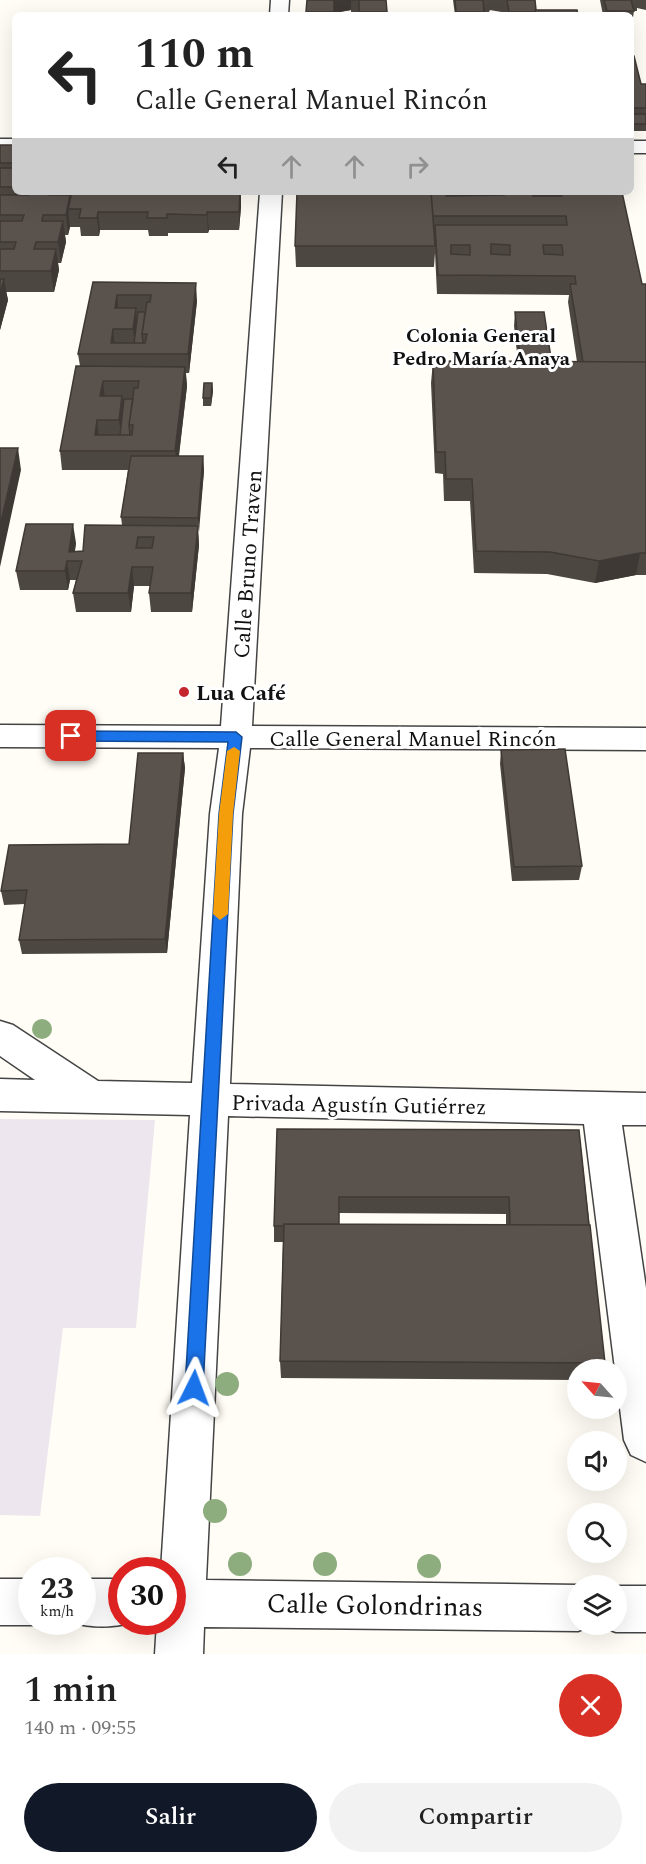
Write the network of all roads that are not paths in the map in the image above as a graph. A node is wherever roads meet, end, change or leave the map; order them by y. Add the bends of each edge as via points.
1 (271, 195) edge
2 (0, 736) edge
3 (236, 737) junction
4 (646, 739) edge
5 (0, 1036) edge
6 (0, 1095) edge
7 (93, 1098) junction
8 (210, 1101) junction
9 (601, 1108) junction
10 (646, 1109) edge
11 (646, 1440) edge
12 (180, 1557) edge
13 (0, 1602) edge
14 (18, 1602) edge
15 (186, 1603) edge
16 (567, 1608) edge
17 (627, 1609) edge
18 (646, 1609) edge
19 (178, 1635) edge
20 (179, 1654) edge

1 - 3 street, Calle Bruno Traven
2 - 3 street, Calle General Manuel Rincón
3 - 4 street, Calle General Manuel Rincón
3 - 8 street, Calle Bruno Traven via 226,814
5 - 7 street
6 - 7 street, Privada Agustín Gutiérrez
7 - 8 street, Privada Agustín Gutiérrez
8 - 9 street, Privada Agustín Gutiérrez
8 - 12 street, Calle Bruno Traven
9 - 10 street, Privada Agustín Gutiérrez
9 - 11 street
13 - 14 street
15 - 16 street, Calle Golondrinas
17 - 18 street
19 - 20 street, Calle Bruno Traven

